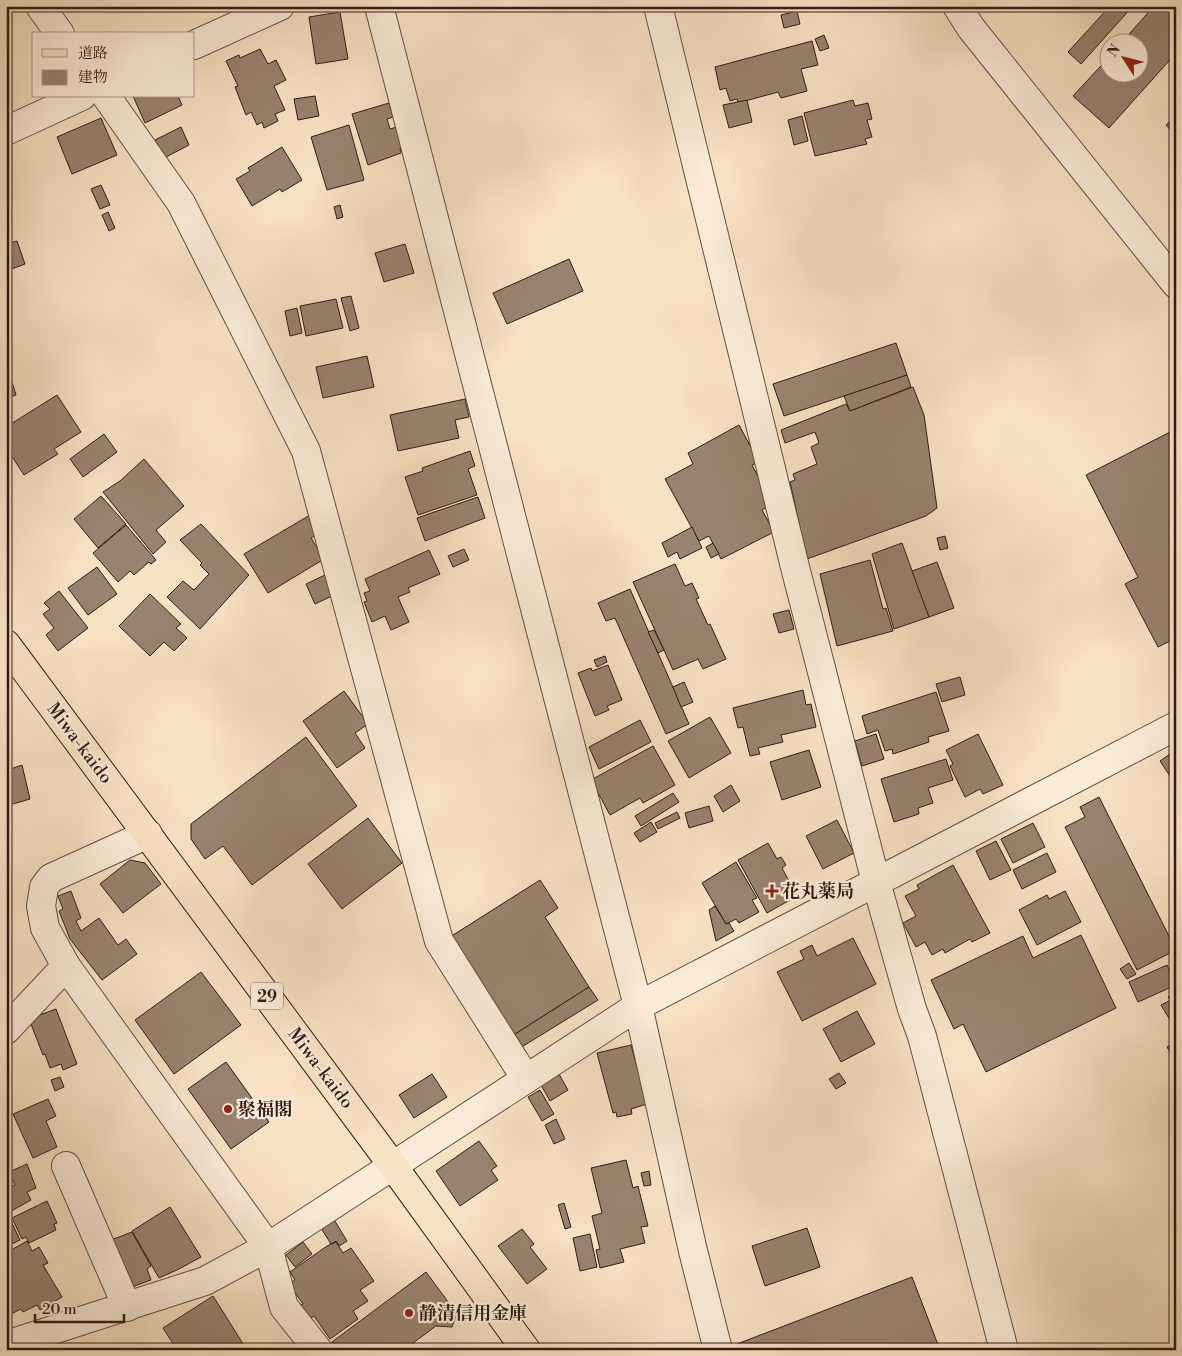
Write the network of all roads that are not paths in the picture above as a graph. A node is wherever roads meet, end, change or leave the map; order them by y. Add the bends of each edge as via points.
1 (40, 6) edge
2 (280, 6) edge
3 (379, 6) edge
4 (658, 6) edge
5 (957, 6) edge
6 (59, 32) edge
7 (195, 45) edge
8 (78, 98) edge
9 (107, 98) edge
10 (6, 131) edge
11 (1176, 284) edge
12 (6, 644) edge
13 (1176, 726) edge
14 (148, 834) junction
15 (876, 882) junction
16 (66, 966) junction
17 (638, 1006) junction
18 (6, 1030) edge
19 (526, 1079) junction
20 (66, 1166) dead end
21 (393, 1166) junction
22 (268, 1247) junction
23 (127, 1307) junction
24 (9, 1339) edge
25 (318, 1350) edge
26 (526, 1350) edge
27 (718, 1350) edge
28 (1004, 1350) edge

1 - 6 street
2 - 7 street
3 - 17 street
4 - 15 street via 795,567
5 - 11 street via 971,28
8 - 10 street
9 - 19 street via 182,203 306,451 439,941
12 - 14 main road, Miwa-kaido / 29
13 - 15 street
14 - 16 street via 51,878 44,887 41,906 45,928
14 - 21 main road, Miwa-kaido / 29
15 - 17 street
15 - 28 street via 922,1036
16 - 18 street
16 - 22 street
17 - 19 street
17 - 27 street
19 - 21 street
20 - 23 street
21 - 22 street
21 - 26 main road, Miwa-kaido / 29
22 - 23 street via 205,1281
22 - 25 street via 284,1307
23 - 24 street

